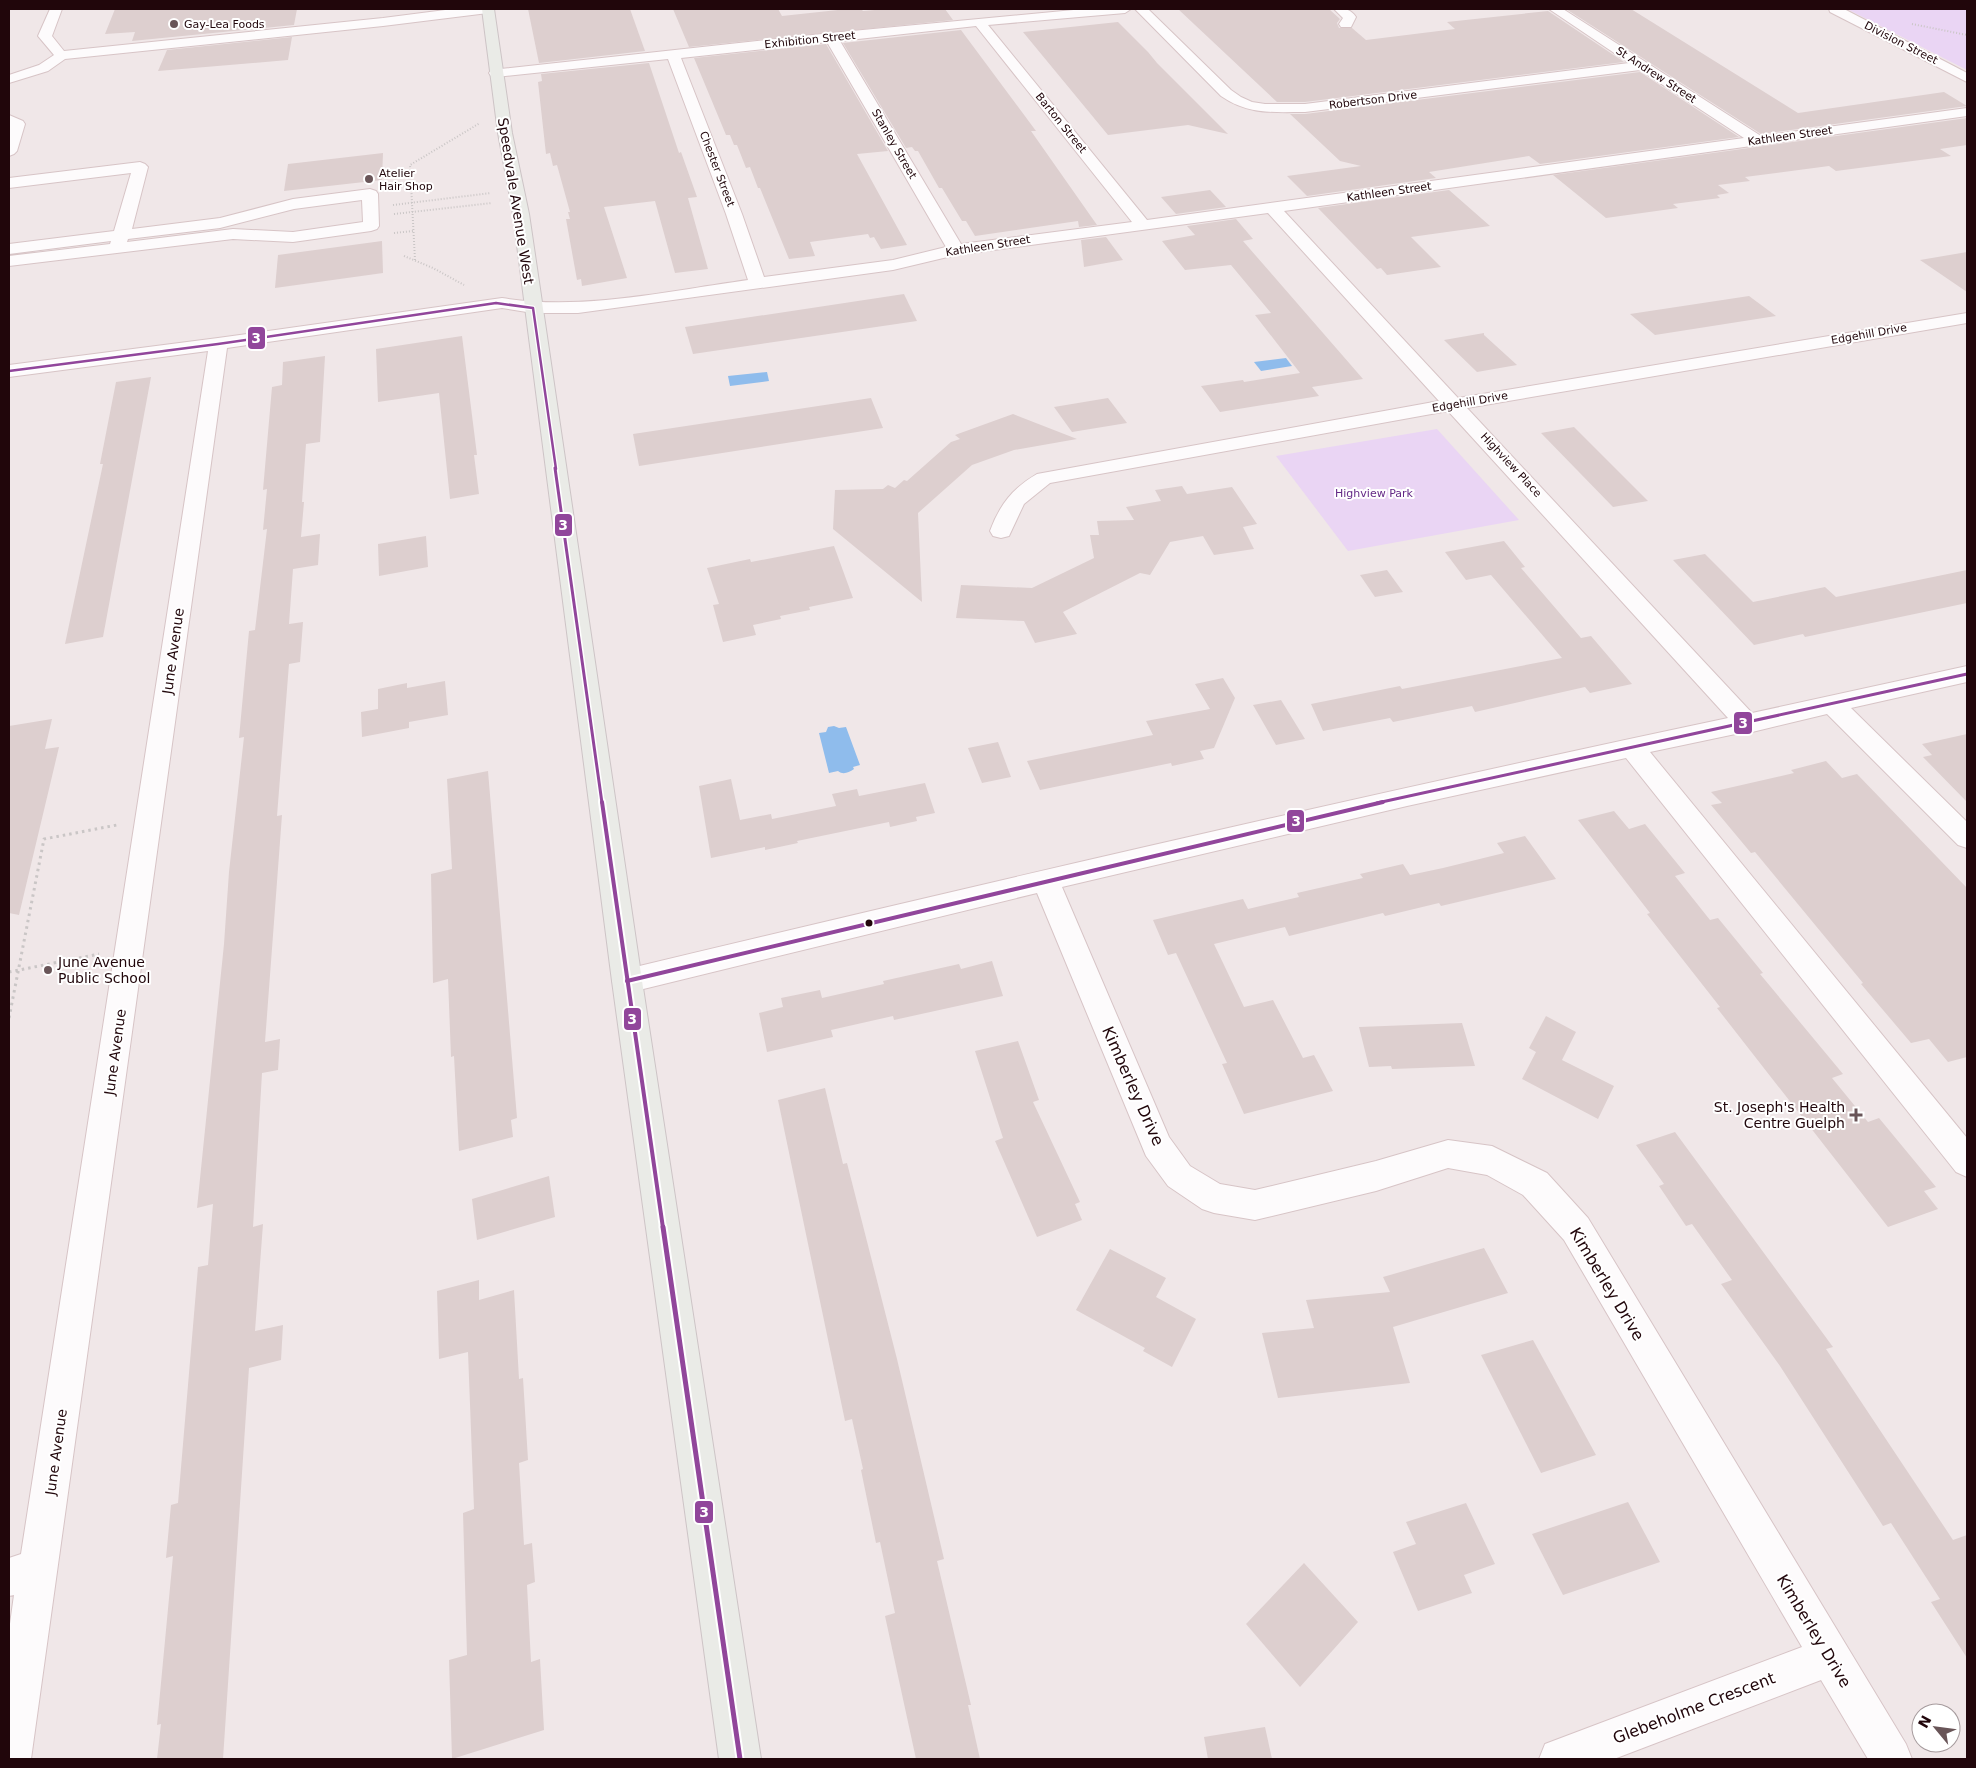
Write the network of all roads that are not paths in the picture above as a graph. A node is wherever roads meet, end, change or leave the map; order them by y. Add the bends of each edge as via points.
1 (56, 9) edge
2 (488, 9) edge
3 (1125, 9) edge
4 (1141, 9) edge
5 (1340, 9) edge
6 (1555, 9) edge
7 (1835, 9) edge
8 (383, 15) edge
9 (984, 17) edge
10 (1346, 24) dead end
11 (831, 37) junction
12 (61, 55) junction
13 (673, 55) junction
14 (1642, 66) junction
15 (496, 73) junction
16 (1967, 78) edge
17 (9, 79) edge
18 (1967, 112) edge
19 (10, 119) edge
20 (1758, 140) junction
21 (9, 151) edge
22 (9, 183) edge
23 (1272, 208) junction
24 (1143, 225) junction
25 (210, 231) junction
26 (119, 241) junction
27 (9, 248) edge
28 (956, 250) junction
29 (9, 261) edge
30 (758, 284) junction
31 (533, 308) junction
32 (1967, 318) edge
33 (218, 344) junction
34 (9, 371) edge
35 (1454, 404) junction
36 (1000, 531) dead end
37 (1967, 674) edge
38 (1833, 705) junction
39 (1748, 724) junction
40 (1632, 748) junction
41 (1967, 838) edge
42 (1045, 880) junction
43 (627, 981) junction
44 (1967, 1162) edge
45 (24, 1572) edge
46 (1829, 1657) junction
47 (10, 1759) edge
48 (740, 1759) edge
49 (1560, 1759) edge
50 (1891, 1759) edge

1 - 12 street via 45,36
2 - 8 street via 420,16
2 - 15 main road, Speedvale Avenue West
3 - 9 street, Exhibition Street
4 - 14 street, Robertson Drive via 1226,93 1249,106 1281,110
5 - 10 street via 1350,17
6 - 14 street, St Andrew Street
7 - 16 street, Division Street
8 - 12 street
9 - 11 street, Exhibition Street
9 - 24 street, Barton Street
11 - 13 street, Exhibition Street
11 - 28 street, Stanley Street
12 - 17 street via 38,70
13 - 15 street, Exhibition Street
13 - 30 street, Chester Street
14 - 20 street, St Andrew Street
15 - 31 main road, Speedvale Avenue West via 521,214
18 - 20 street, Kathleen Street
19 - 21 street via 18,124
20 - 23 street, Kathleen Street
22 - 26 street via 140,167
23 - 24 street, Kathleen Street
23 - 35 street, Highview Place
24 - 28 street, Kathleen Street
25 - 25 street via 293,237 371,226 370,194 293,204
25 - 26 street
26 - 27 street
26 - 29 street
28 - 30 street, Kathleen Street via 893,265
30 - 31 street, Kathleen Street via 578,308
31 - 33 street, Kathleen Street via 496,304
31 - 43 main road, Speedvale Avenue West
32 - 35 street, Edgehill Drive
33 - 34 street, Kathleen Street
33 - 45 street, June Avenue via 130,948
35 - 36 street, Edgehill Drive via 1044,478 1025,490 1008,509
35 - 39 street, Highview Place
37 - 38 street
38 - 39 street
38 - 41 street
39 - 40 street
40 - 42 street
40 - 44 street
42 - 43 street
42 - 46 street, Kimberley Drive via 1157,1146 1179,1176 1214,1198 1255,1205 1376,1176 1448,1154 1492,1161 1535,1184 1576,1230
43 - 48 main road, Speedvale Avenue West
45 - 47 street, June Avenue
46 - 49 street, Glebeholme Crescent
46 - 50 street, Kimberley Drive

